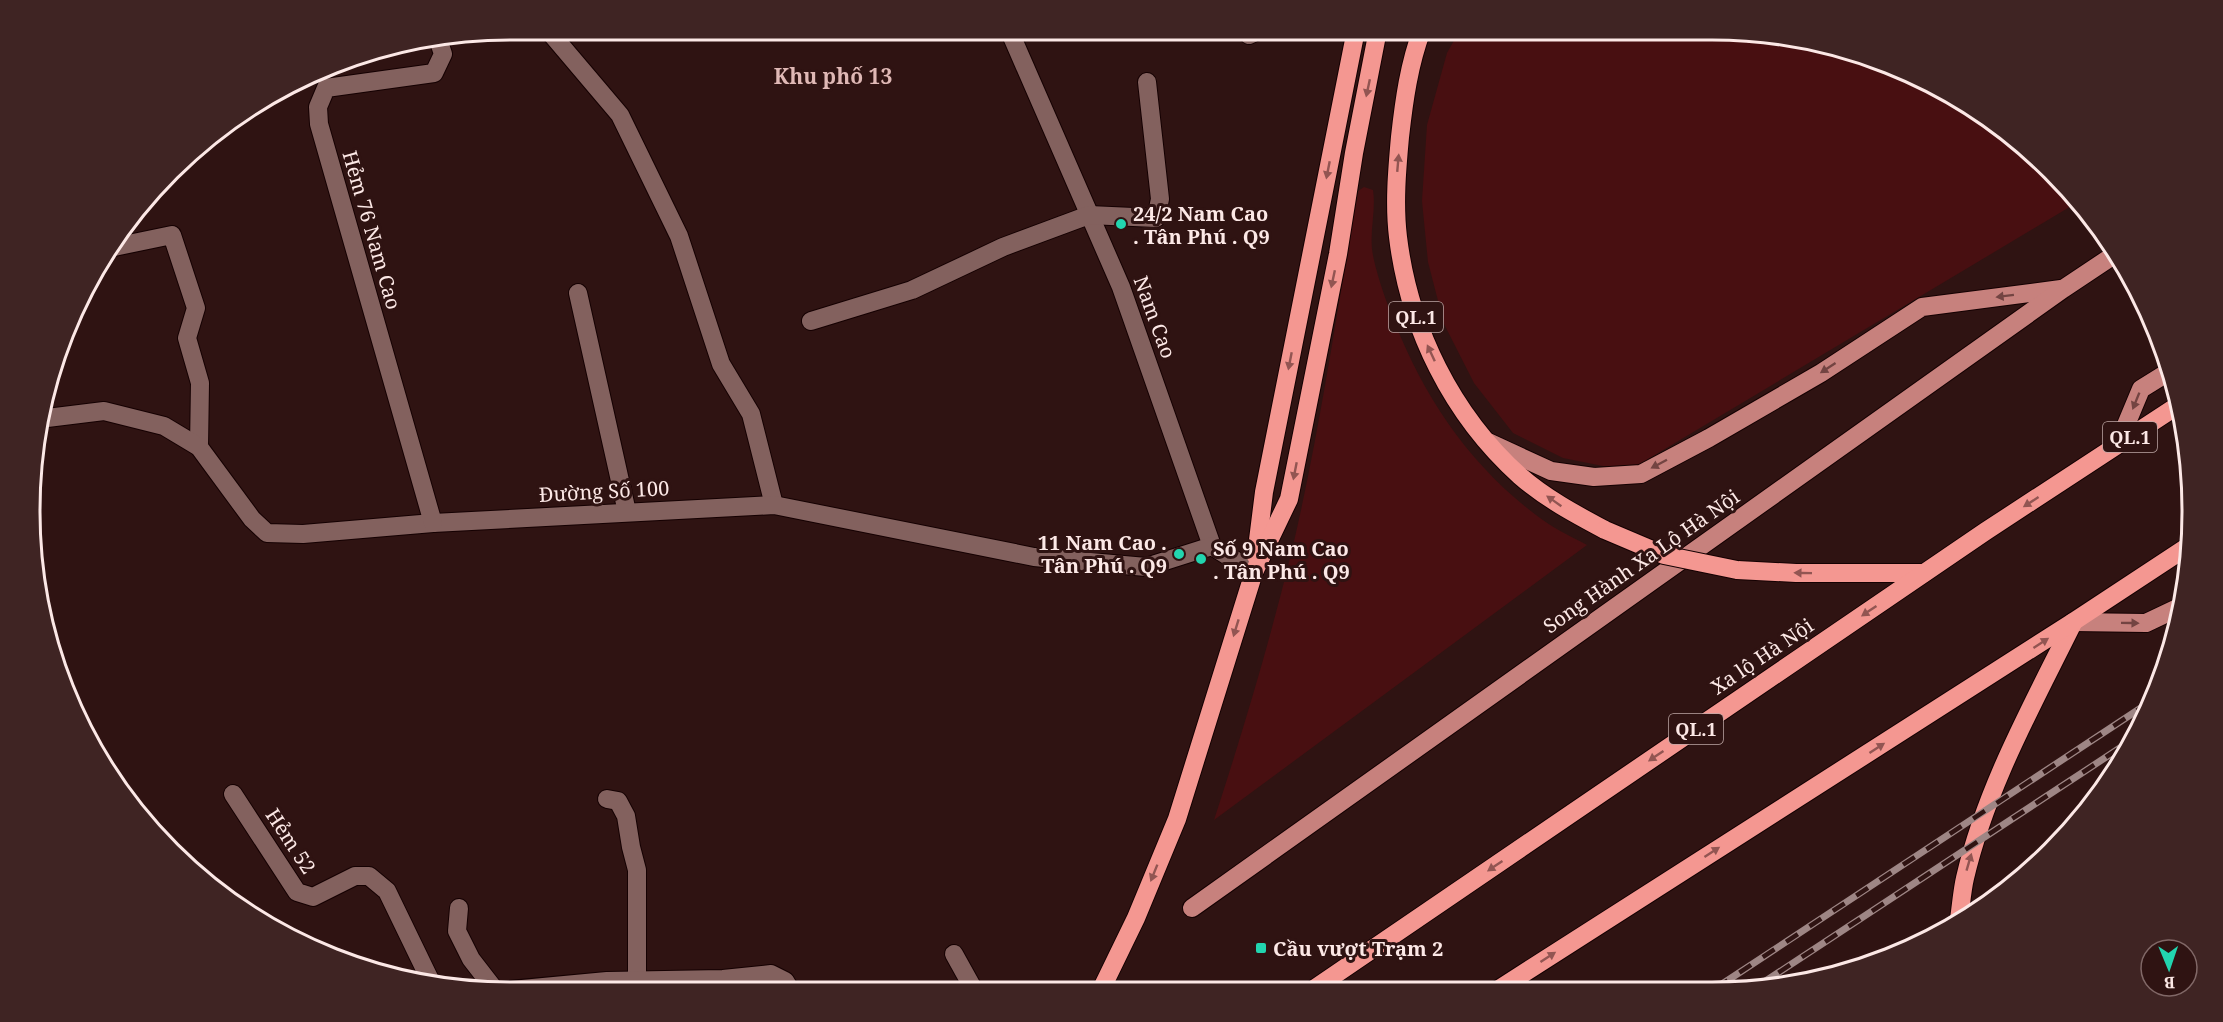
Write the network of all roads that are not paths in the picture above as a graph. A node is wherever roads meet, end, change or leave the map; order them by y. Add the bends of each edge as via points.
1 (556, 40) edge
2 (1013, 40) edge
3 (1354, 40) edge
4 (1376, 40) edge
5 (1418, 40) edge
6 (441, 46) edge
7 (1147, 81) dead end
8 (1089, 214) junction
9 (123, 245) edge
10 (2109, 259) edge
11 (2063, 289) junction
12 (578, 293) dead end
13 (811, 321) dead end
14 (2162, 376) edge
15 (2171, 410) edge
16 (50, 418) edge
17 (1488, 442) junction
18 (2118, 444) junction
19 (199, 447) junction
20 (774, 505) junction
21 (627, 512) junction
22 (433, 523) junction
23 (1212, 546) junction
24 (2180, 552) edge
25 (1254, 572) junction
26 (1924, 573) junction
27 (2171, 611) edge
28 (2073, 622) junction
29 (233, 794) dead end
30 (607, 800) dead end
31 (459, 908) dead end
32 (1192, 908) dead end
33 (1960, 910) edge
34 (954, 954) dead end
35 (427, 973) edge
36 (488, 980) edge
37 (637, 980) junction
38 (596, 982) edge
39 (786, 982) edge
40 (970, 982) edge
41 (1105, 982) edge
42 (1324, 982) edge
43 (1510, 982) edge

1 - 20 street via 620,115 679,236 721,364 750,414
2 - 8 street, Nam Cao
3 -> 25 highway via 1264,492
4 -> 25 highway via 1289,499
17 -> 5 highway, QL.1 via 1458,404 1429,352 1411,302 1398,237 1396,173 1402,111
6 - 22 street, Hẻm 76 Nam Cao via 444,54 434,73 326,87 318,107 319,124
7 - 8 street via 1160,199 1156,218
8 - 13 street via 1002,247 912,290
8 - 23 street, Nam Cao via 1121,287
9 - 19 street via 172,236 196,308 187,338 200,383
10 - 11 main road, Song Hành Xa Lộ Hà Nội
11 -> 17 main road via 1922,307 1821,373 1641,474 1594,477 1551,471
11 - 32 main road, Song Hành Xa Lộ Hà Nội
12 - 21 street
14 -> 18 main road, QL.1 via 2141,389
15 - 18 highway, Xa lộ Hà Nội / QL.1
16 - 19 street, Đường Số 100 via 104,411 164,426
26 -> 17 highway, QL.1, bridge via 1737,570 1664,555 1605,530 1548,497 1520,476
18 -> 26 highway, Xa lộ Hà Nội / QL.1
19 - 22 street, Đường Số 100 via 252,519 267,533 303,534
20 - 21 street, Đường Số 100
20 - 23 street, Đường Số 100 via 1045,558 1146,567
21 - 22 street, Đường Số 100
23 - 25 street
24 - 28 highway
25 -> 41 highway via 1177,819
26 -> 42 highway, Xa lộ Hà Nội / QL.1
28 -> 27 main road via 2146,623
33 -> 28 highway via 1979,828 2004,765
43 -> 28 highway
29 - 35 street, Hẻm 52 via 297,892 313,897 355,876 369,876 387,891
30 - 37 street via 618,801 626,816 638,870
31 - 36 street via 457,931
34 - 40 street
37 - 38 street
37 - 39 street via 771,974

